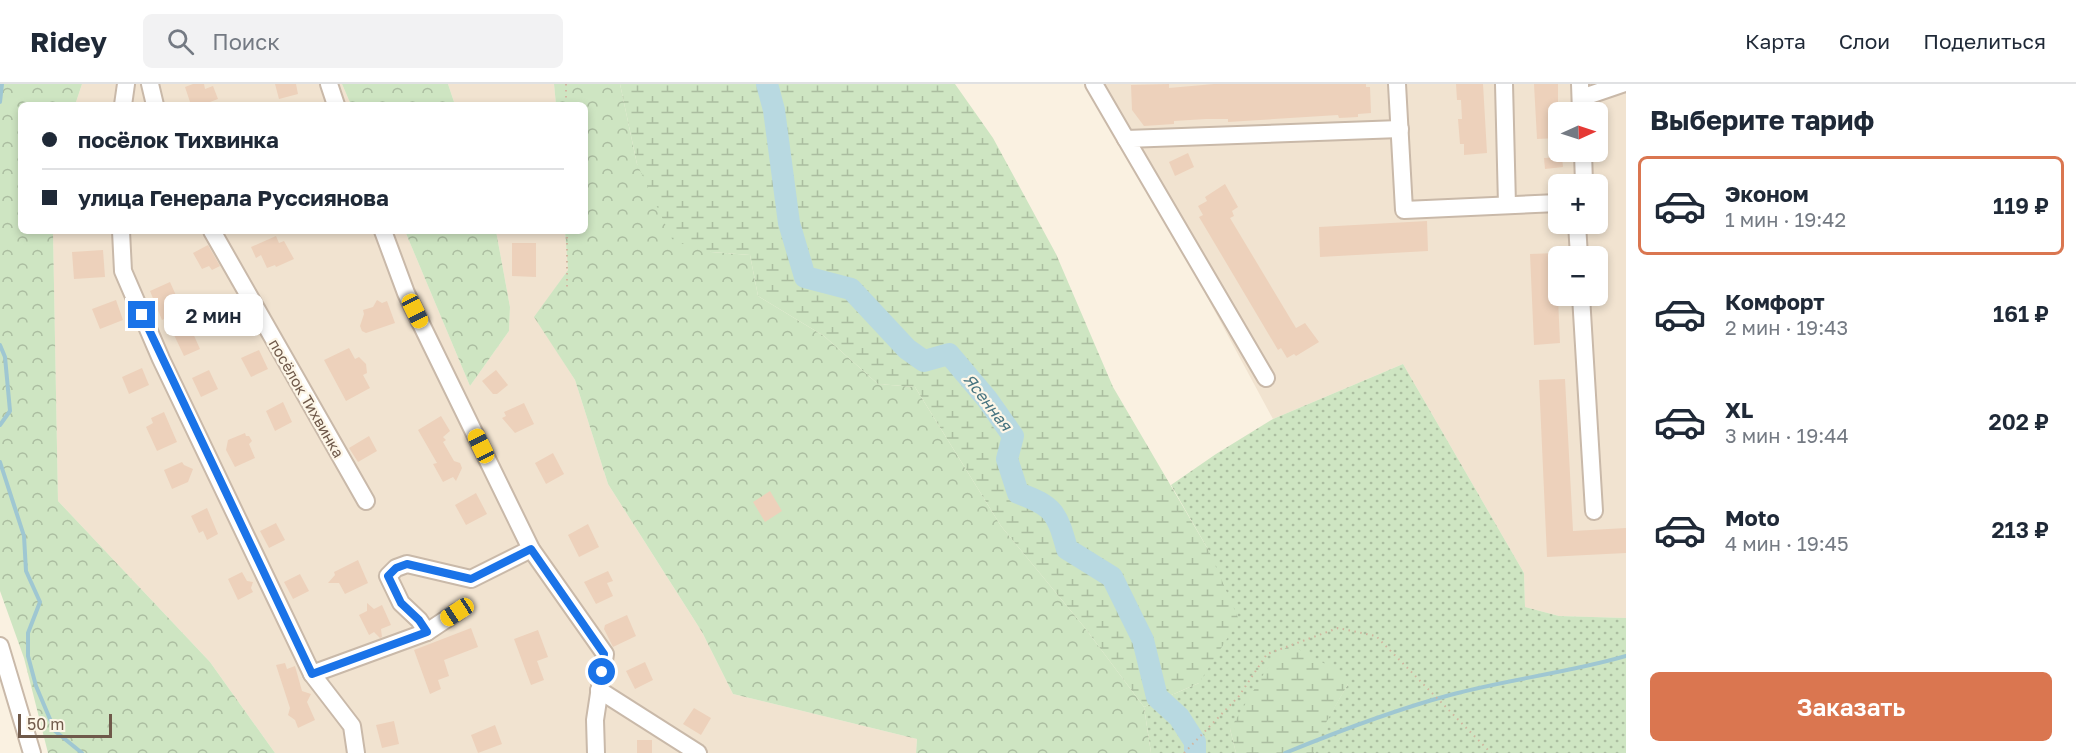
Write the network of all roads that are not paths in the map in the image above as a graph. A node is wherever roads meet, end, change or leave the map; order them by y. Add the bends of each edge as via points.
1 (126, 84) edge
2 (150, 84) edge
3 (329, 84) edge
4 (1094, 84) edge
5 (1397, 84) edge
6 (1503, 84) edge
7 (1622, 84) edge
8 (1581, 98) edge
9 (123, 102) edge
10 (154, 102) edge
11 (335, 102) edge
12 (1400, 129) junction
13 (1126, 139) junction
14 (1548, 203) edge
15 (1507, 205) junction
16 (121, 234) edge
17 (215, 234) edge
18 (384, 234) edge
19 (1582, 306) edge
20 (1266, 378) dead end
21 (366, 501) dead end
22 (1594, 511) dead end
23 (531, 549) junction
24 (457, 612) dead end
25 (427, 632) junction
26 (0, 645) edge
27 (312, 674) junction
28 (599, 690) junction
29 (32, 753) edge
30 (356, 753) edge
31 (596, 753) edge
32 (698, 753) edge

1 - 9 street
2 - 10 street
3 - 11 street
4 - 13 street
5 - 12 street
6 - 15 street
7 - 8 street
12 - 13 street
12 - 15 street via 1404,210
13 - 20 street
14 - 15 street
16 - 27 street via 123,272
17 - 21 street, посёлок Тихвинка
18 - 23 street via 406,293
19 - 22 street
23 - 25 street via 471,579 407,564 396,568 388,576 401,603
23 - 28 street via 604,654
24 - 25 street
25 - 27 street
26 - 29 street
27 - 30 street via 351,726
28 - 31 street
28 - 32 street

